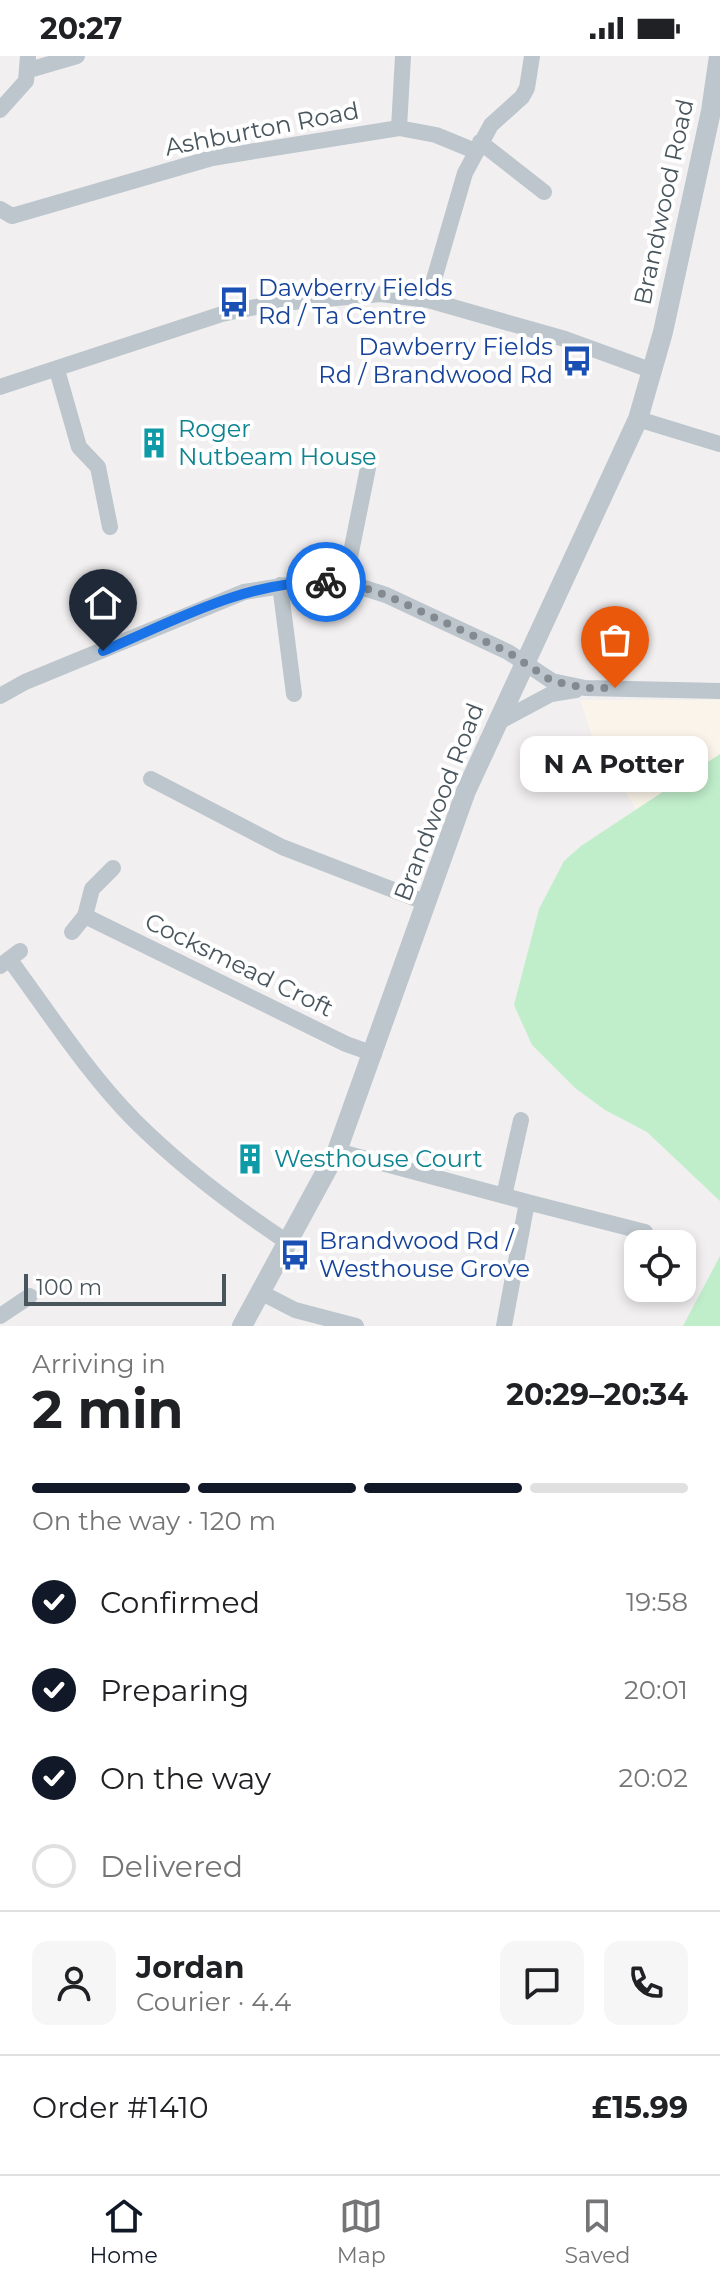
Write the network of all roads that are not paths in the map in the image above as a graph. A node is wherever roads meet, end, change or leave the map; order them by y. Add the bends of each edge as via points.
1 (77, 56) edge
2 (403, 56) edge
3 (532, 56) edge
4 (719, 56) edge
5 (29, 63) edge
6 (0, 110) edge
7 (716, 112) edge
8 (399, 128) junction
9 (478, 146) junction
10 (544, 192) dead end
11 (6, 213) edge
12 (428, 300) junction
13 (57, 370) junction
14 (653, 371) junction
15 (0, 387) edge
16 (638, 419) junction
17 (720, 444) edge
18 (368, 468) dead end
19 (110, 527) dead end
20 (345, 582) junction
21 (280, 585) junction
22 (525, 665) junction
23 (585, 688) junction
24 (720, 691) edge
25 (294, 694) dead end
26 (0, 696) edge
27 (494, 724) junction
28 (151, 779) dead end
29 (113, 868) dead end
30 (427, 903) junction
31 (85, 916) junction
32 (72, 932) dead end
33 (10, 959) edge
34 (374, 1054) junction
35 (521, 1120) dead end
36 (337, 1151) junction
37 (504, 1196) junction
38 (527, 1202) junction
39 (637, 1230) edge
40 (287, 1242) junction
41 (260, 1292) junction
42 (30, 1296) dead end
43 (0, 1316) edge
44 (362, 1321) edge
45 (242, 1326) edge
46 (504, 1326) edge

1 - 5 street
2 - 8 street
3 - 9 street via 522,97 491,125
4 - 7 street, Brandwood Road
5 - 6 street via 16,95
7 - 14 street, Brandwood Road
8 - 9 street, Ashburton Road
8 - 11 street, Ashburton Road via 212,158
9 - 10 street, Ashburton Road
9 - 12 street via 465,173
12 - 13 street via 381,294 270,304 183,326
12 - 14 street via 565,339
13 - 15 street
13 - 19 street via 79,447 98,467
14 - 16 street, Brandwood Road
16 - 17 street
16 - 22 street, Brandwood Road
18 - 20 street
20 - 21 street
20 - 22 street via 386,595
21 - 25 street
21 - 26 street via 244,592
22 - 23 street via 552,681
22 - 27 street, Brandwood Road
23 - 24 street
23 - 27 street via 551,694
27 - 30 street, Brandwood Road
28 - 30 street via 282,847
29 - 31 street via 92,889
30 - 34 street, Brandwood Road
31 - 32 street
31 - 34 street, Cocksmead Croft
33 - 40 street via 133,1119 237,1208
34 - 36 street, Brandwood Road
35 - 37 street
36 - 37 street
36 - 40 street, Brandwood Road
37 - 38 street
38 - 39 street
38 - 46 street
40 - 41 street, Brandwood Road
41 - 44 street via 295,1310
41 - 45 street, Brandwood Road
42 - 43 street

